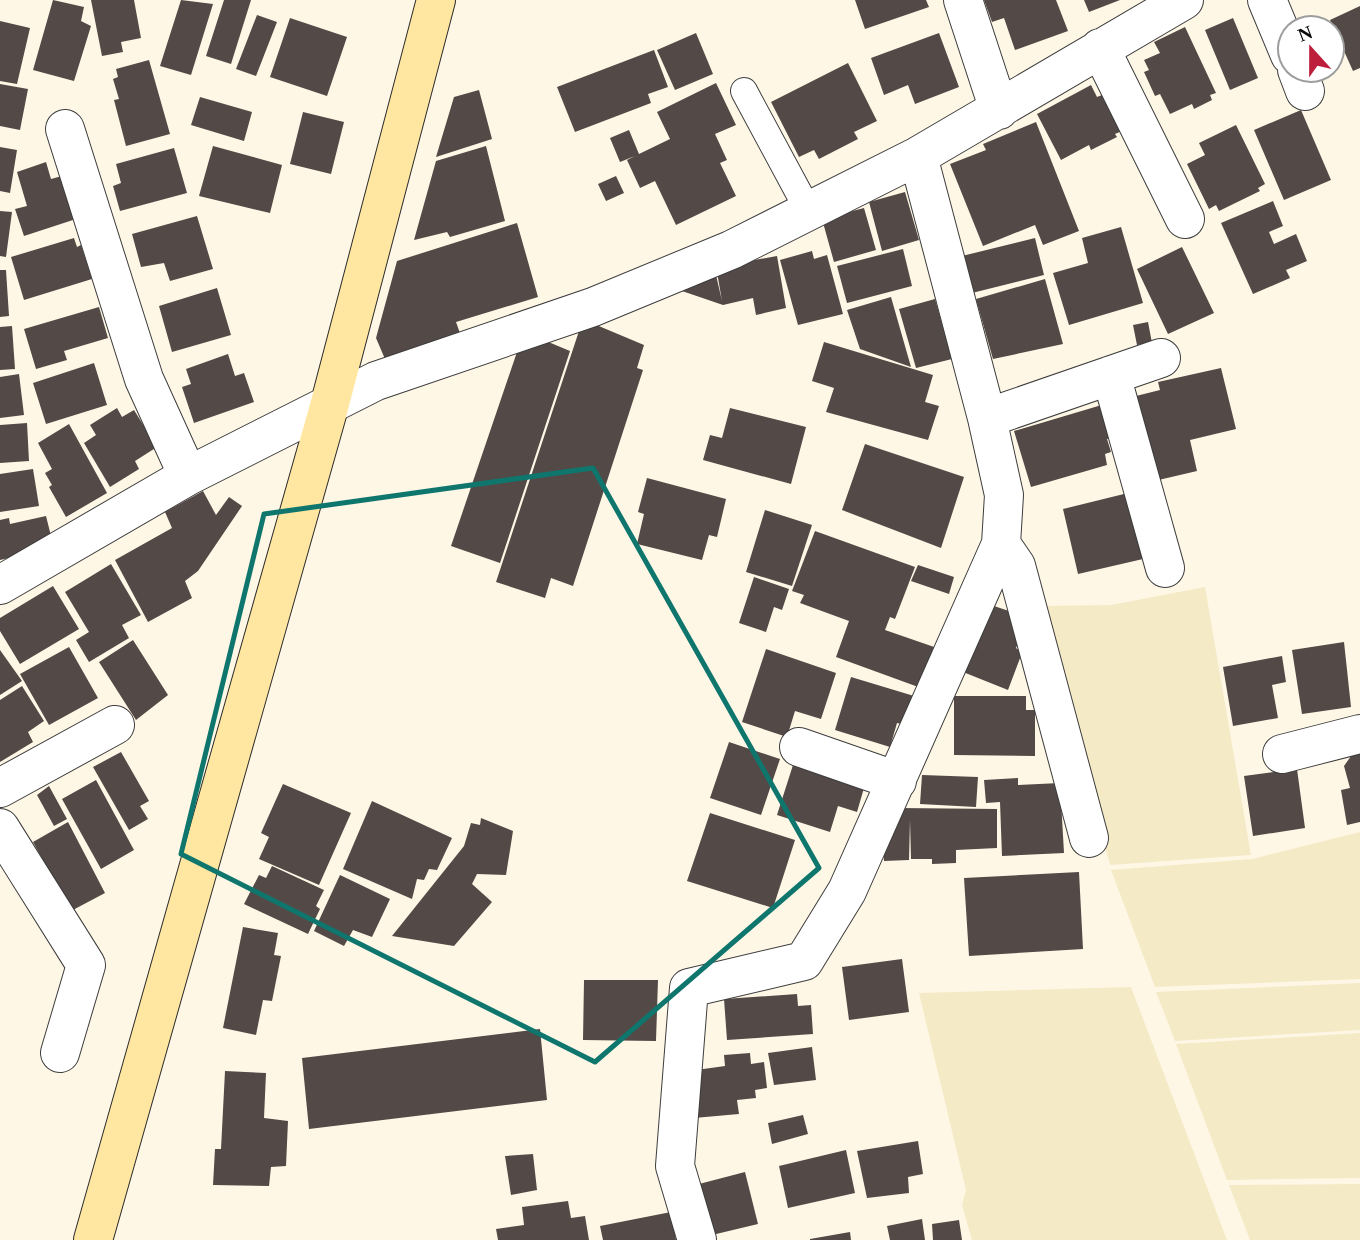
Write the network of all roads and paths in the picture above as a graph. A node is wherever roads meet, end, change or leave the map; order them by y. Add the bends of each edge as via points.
1 (436, 0) edge
2 (963, 0) edge
3 (1184, 0) edge
4 (1267, 0) edge
5 (1276, 22) edge
6 (1100, 48) junction
7 (744, 91) dead end
8 (999, 110) junction
9 (67, 129) dead end
10 (918, 156) junction
11 (808, 210) junction
12 (1185, 219) dead end
13 (1161, 358) dead end
14 (1111, 375) junction
15 (329, 407) junction
16 (987, 418) junction
17 (188, 476) junction
18 (1001, 544) junction
19 (1165, 568) dead end
20 (0, 585) edge
21 (116, 725) dead end
22 (1360, 734) edge
23 (799, 747) dead end
24 (1282, 754) dead end
25 (897, 781) junction
26 (0, 788) edge
27 (0, 828) edge
28 (1088, 838) dead end
29 (60, 1053) dead end
30 (98, 1226) edge
31 (697, 1240) edge

1 - 15 street
2 - 8 street
3 - 6 street
4 - 5 street
6 - 8 street
6 - 12 street
7 - 11 lane
8 - 10 street
9 - 17 street via 144,379
10 - 11 street
10 - 16 street
11 - 15 street via 731,250 605,302 376,381
13 - 14 street
14 - 16 street
14 - 19 street
15 - 17 street
15 - 30 street
16 - 18 street via 1004,495
17 - 20 street
18 - 25 street
18 - 28 street via 1016,566
21 - 26 street
22 - 24 street
23 - 25 street
25 - 31 street via 847,891 804,961 689,988 675,1166
27 - 29 street via 86,965

